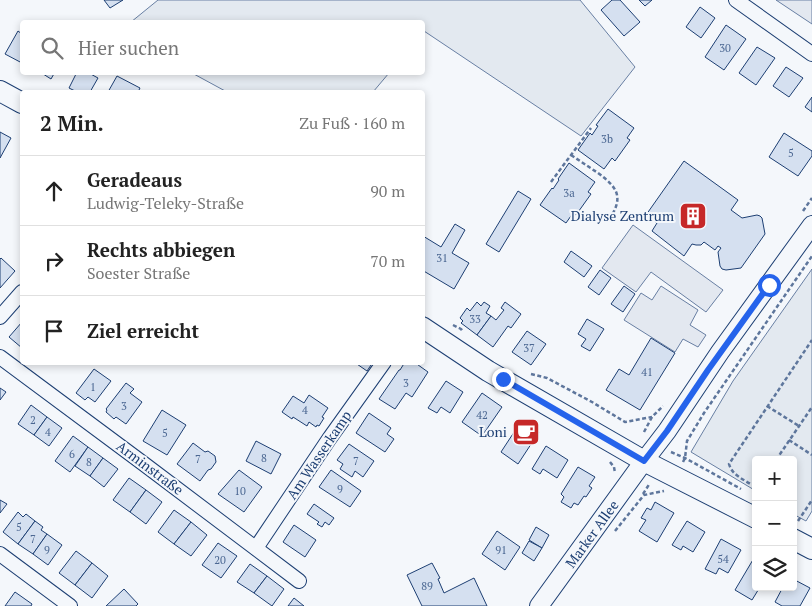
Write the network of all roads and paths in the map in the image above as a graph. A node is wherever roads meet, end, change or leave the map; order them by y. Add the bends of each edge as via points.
1 (736, 0) edge
2 (812, 54) edge
3 (0, 91) edge
4 (20, 102) edge
5 (591, 128) dead end
6 (571, 155) junction
7 (552, 182) dead end
8 (609, 220) dead end
9 (812, 225) edge
10 (812, 256) edge
11 (20, 294) edge
12 (0, 317) edge
13 (448, 322) dead end
14 (425, 329) edge
15 (465, 334) dead end
16 (812, 340) edge
17 (0, 357) edge
18 (382, 365) edge
19 (530, 374) dead end
20 (767, 406) junction
21 (812, 407) edge
22 (652, 417) dead end
23 (798, 426) junction
24 (789, 440) junction
25 (812, 455) edge
26 (779, 456) edge
27 (609, 461) dead end
28 (644, 461) junction
29 (615, 476) dead end
30 (752, 485) edge
31 (668, 490) dead end
32 (748, 493) dead end
33 (812, 500) edge
34 (752, 516) edge
35 (797, 528) edge
36 (797, 531) edge
37 (614, 533) dead end
38 (256, 548) junction
39 (812, 549) edge
40 (0, 554) edge
41 (299, 581) dead end
42 (70, 606) edge
43 (539, 606) edge

1 - 2 street
3 - 4 main road
5 - 6 path
6 - 7 path
6 - 8 path via 615,189 618,203
9 - 28 street, Marker Allee
10 - 32 path via 687,441 685,458
11 - 12 street
13 - 15 path
14 - 28 main road via 488,371
16 - 20 path
17 - 38 street, Arminstraße
18 - 38 street, Am Wasserkamp
19 - 22 path via 547,378 625,422
20 - 23 path
20 - 30 path via 729,464 733,473
21 - 23 path
23 - 24 path
24 - 25 path
24 - 26 path
27 - 29 path
28 - 34 main road
28 - 43 street, Marker Allee
31 - 37 path via 644,495
33 - 35 path
36 - 39 main road
38 - 41 street, Arminstraße
40 - 42 street

